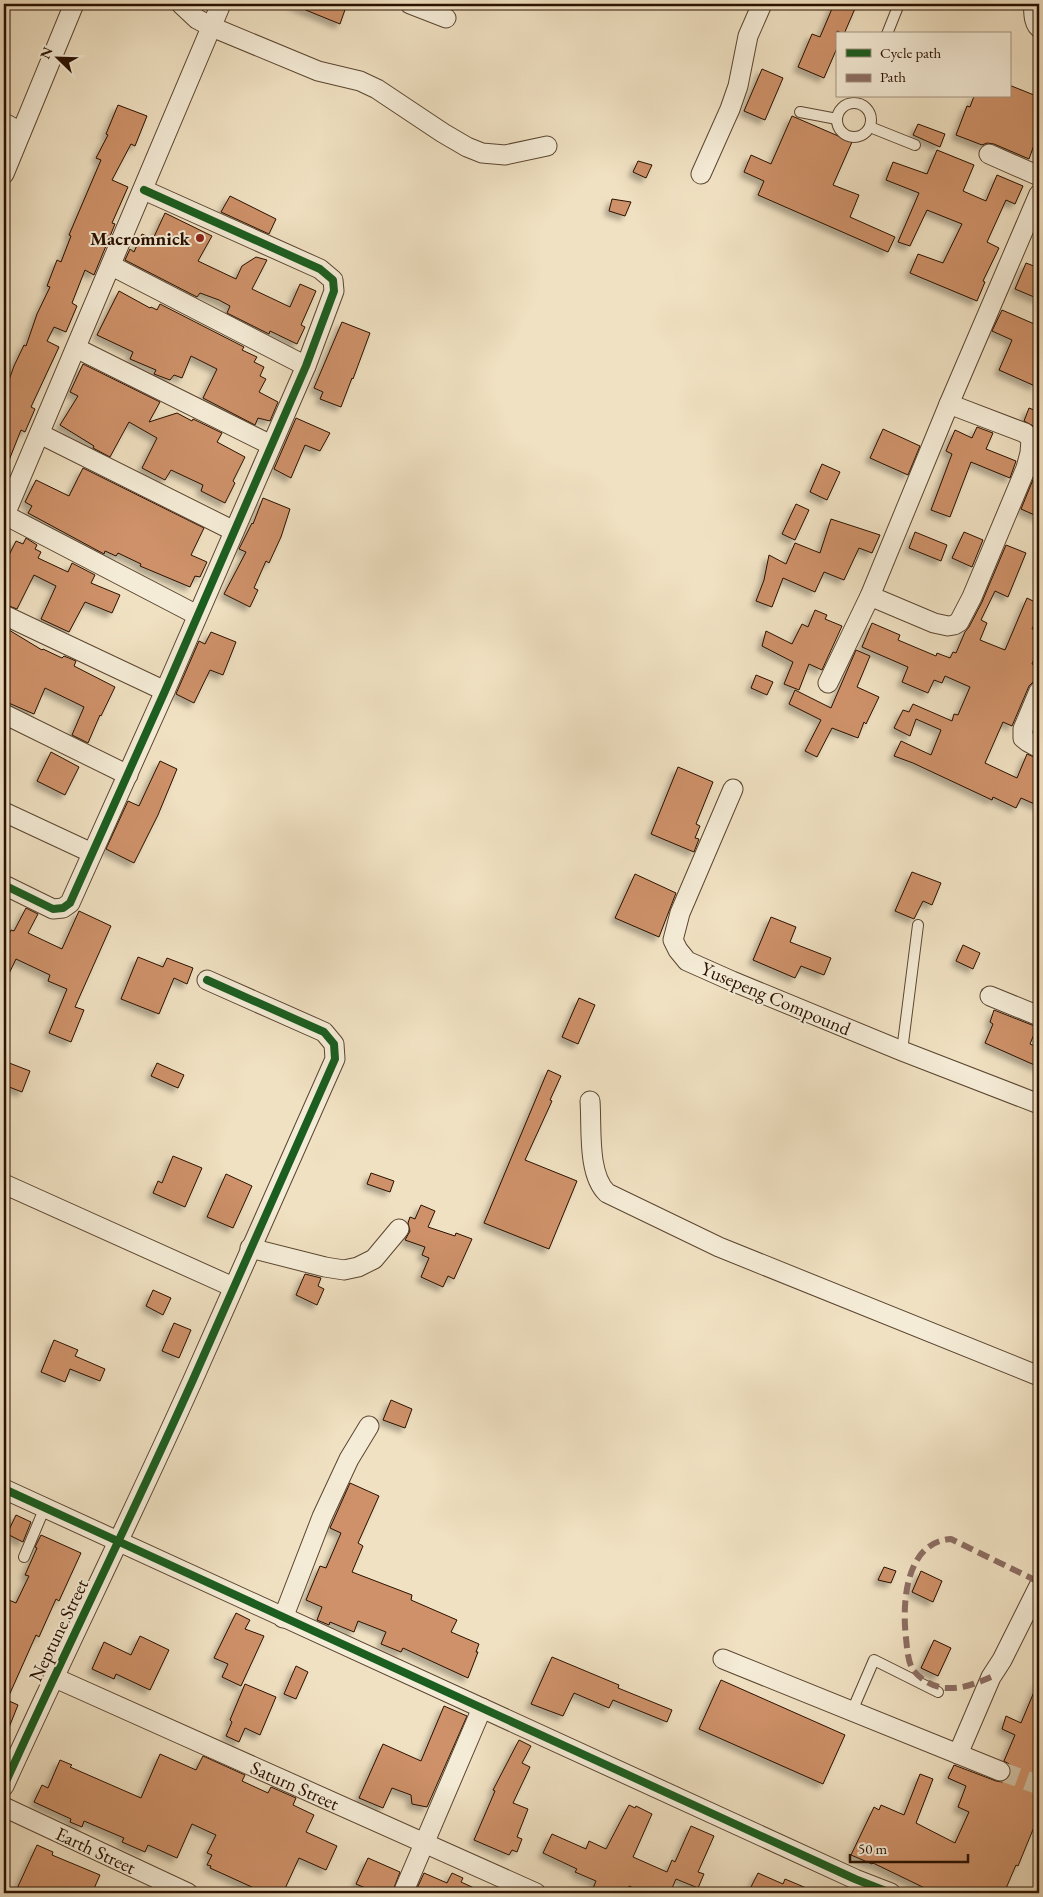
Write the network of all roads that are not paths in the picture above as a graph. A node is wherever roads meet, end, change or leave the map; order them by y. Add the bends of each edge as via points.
1 (74, 4) edge
2 (181, 4) edge
3 (221, 4) edge
4 (410, 4) edge
5 (762, 4) edge
6 (899, 4) edge
7 (1029, 4) edge
8 (446, 18) dead end
9 (212, 27) junction
10 (888, 32) edge
11 (1039, 33) edge
12 (859, 100) edge
13 (800, 112) dead end
14 (836, 119) junction
15 (4, 123) edge
16 (870, 127) junction
17 (21, 132) junction
18 (915, 145) dead end
19 (547, 146) dead end
20 (990, 154) dead end
21 (4, 174) edge
22 (701, 174) dead end
23 (1039, 176) edge
24 (144, 190) junction
25 (1039, 194) edge
26 (112, 266) junction
27 (76, 348) junction
28 (306, 366) junction
29 (949, 404) junction
30 (40, 434) junction
31 (1035, 437) edge
32 (271, 445) junction
33 (4, 516) edge
34 (234, 531) junction
35 (870, 596) junction
36 (4, 615) edge
37 (197, 615) junction
38 (828, 683) dead end
39 (165, 691) junction
40 (1039, 691) edge
41 (4, 714) edge
42 (1039, 748) edge
43 (128, 775) junction
44 (733, 789) dead end
45 (4, 812) edge
46 (92, 853) junction
47 (4, 885) edge
48 (918, 925) dead end
49 (207, 980) dead end
50 (990, 996) dead end
51 (1039, 1016) edge
52 (902, 1051) junction
53 (590, 1101) dead end
54 (1039, 1104) edge
55 (4, 1184) edge
56 (399, 1229) dead end
57 (250, 1248) junction
58 (233, 1287) junction
59 (1039, 1376) edge
60 (369, 1426) dead end
61 (4, 1489) edge
62 (45, 1507) junction
63 (118, 1542) junction
64 (24, 1557) dead end
65 (1039, 1586) edge
66 (283, 1618) junction
67 (724, 1659) dead end
68 (53, 1676) junction
69 (938, 1692) dead end
70 (482, 1708) junction
71 (852, 1711) junction
72 (958, 1754) junction
73 (1000, 1771) tunnel mouth
74 (4, 1786) edge
75 (4, 1807) edge
76 (425, 1844) junction
77 (852, 1886) edge
78 (188, 1893) edge
79 (403, 1893) edge
80 (536, 1893) edge
81 (891, 1893) edge

1 - 17 street
2 - 9 street via 197,19
3 - 9 street
4 - 8 street
5 - 22 street via 748,36 730,109
6 - 10 lane
7 - 11 lane via 1031,23
9 - 19 street via 318,70 360,81 482,153 505,155
9 - 24 street
12 - 14 lane via 840,110
12 - 16 lane via 871,117
13 - 14 lane
14 - 16 lane via 838,128 854,138
15 - 17 street
16 - 18 lane
17 - 21 street
20 - 23 street
24 - 26 street
24 - 28 street via 329,275 334,284 332,300
25 - 29 street
26 - 27 street
26 - 28 street
27 - 30 street
27 - 32 street
28 - 32 street
29 - 31 street
29 - 35 street
30 - 33 street
30 - 34 street
31 - 35 street via 1026,468 972,597 958,622 948,626 934,623
32 - 34 street
33 - 37 street
34 - 37 street
35 - 38 street
36 - 39 street
37 - 39 street
39 - 43 street
40 - 42 street via 1023,729 1023,738
41 - 43 street
43 - 46 street
44 - 52 street, Yusepeng Compound via 680,913 673,940 678,950 687,960 732,981
45 - 46 street
46 - 47 street via 70,903 63,908 53,909
48 - 52 lane
49 - 57 street, Neptune Street via 324,1032 335,1051
50 - 51 street
52 - 54 street, Yusepeng Compound
53 - 59 street via 594,1170 601,1187 618,1199 719,1247
55 - 58 street
56 - 57 street via 374,1259 344,1270 324,1268
57 - 58 street, Neptune Street
58 - 63 street, Neptune Street
60 - 66 street via 349,1459 322,1517
61 - 62 street
62 - 63 street
62 - 64 lane
63 - 66 street
63 - 68 street, Neptune Street
65 - 72 street via 991,1677
66 - 70 street
67 - 71 street
68 - 74 street, Neptune Street
68 - 76 street, Saturn Street
69 - 71 lane via 874,1660
70 - 76 street
70 - 77 street
71 - 72 street
72 - 73 street
75 - 78 street, Earth Street
76 - 79 street
76 - 80 street, Saturn Street
77 - 81 street

